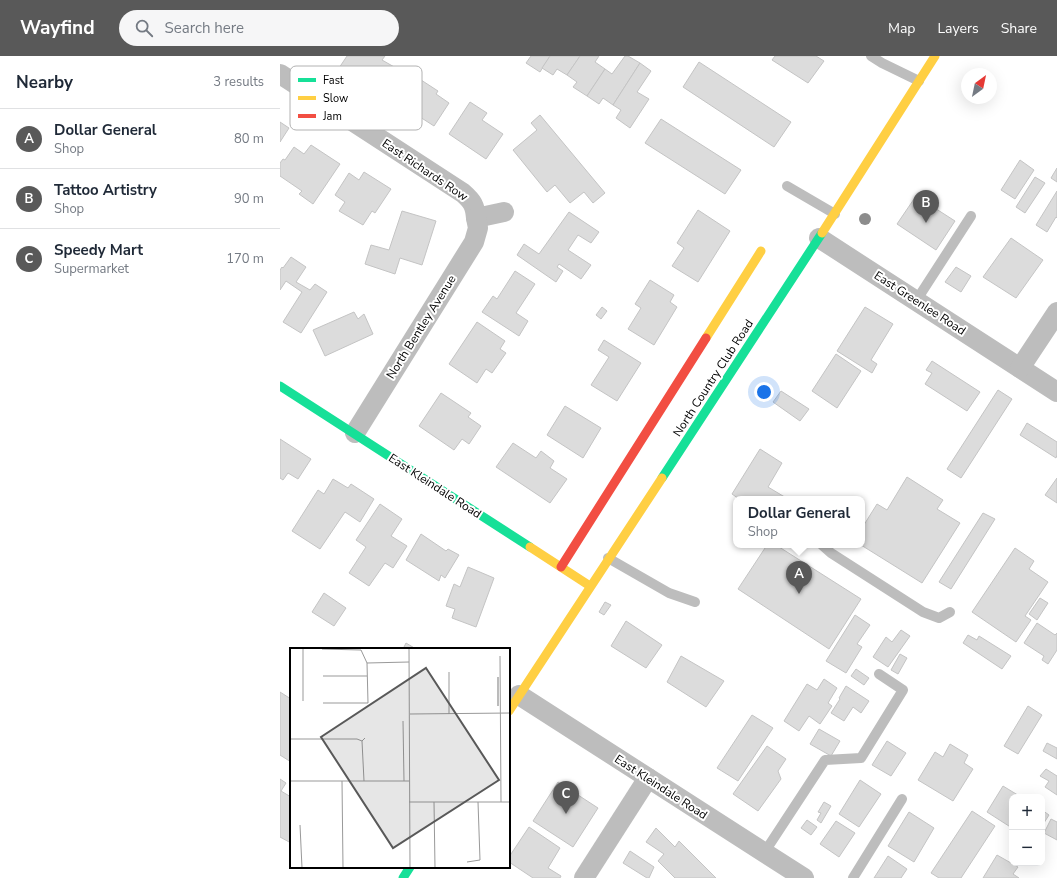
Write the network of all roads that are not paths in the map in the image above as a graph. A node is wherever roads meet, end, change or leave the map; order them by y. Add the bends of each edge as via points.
1 (871, 56) edge
2 (935, 56) edge
3 (280, 74) edge
4 (290, 81) edge
5 (919, 81) junction
6 (366, 130) edge
7 (787, 186) dead end
8 (504, 212) dead end
9 (834, 214) junction
10 (972, 216) dead end
11 (476, 218) junction
12 (819, 238) junction
13 (761, 251) dead end
14 (916, 301) junction
15 (1057, 312) edge
16 (1020, 368) junction
17 (280, 386) edge
18 (1057, 392) edge
19 (355, 433) junction
20 (825, 548) edge
21 (608, 558) junction
22 (562, 568) junction
23 (590, 586) junction
24 (695, 602) dead end
25 (950, 612) dead end
26 (879, 674) dead end
27 (514, 703) edge
28 (648, 778) junction
29 (902, 799) dead end
30 (764, 853) junction
31 (409, 868) edge
32 (403, 878) edge
33 (584, 878) edge
34 (804, 878) edge
35 (852, 878) edge

1 - 5 lane
2 - 5 main road, North Country Club Road
3 - 4 street, East Richards Row
5 - 9 main road, North Country Club Road
6 - 11 street, East Richards Row via 463,193 471,201
7 - 9 lane
8 - 11 street
9 - 12 main road, North Country Club Road
10 - 14 lane
11 - 19 street, North Bentley Avenue via 478,228 474,242
12 - 14 street, East Greenlee Road
12 - 21 main road, North Country Club Road
13 - 22 main road
14 - 16 street, East Greenlee Road
15 - 16 street
16 - 18 street, East Greenlee Road
17 - 19 main road, East Kleindale Road
19 - 22 main road, East Kleindale Road
20 - 25 lane via 922,612 939,618
21 - 23 main road, North Country Club Road
21 - 24 lane via 669,593
22 - 23 main road, East Kleindale Road
23 - 27 main road, North Country Club Road
26 - 30 lane via 903,690 861,758 825,760
27 - 28 street, East Kleindale Road
28 - 30 street, East Kleindale Road
28 - 33 street
29 - 35 lane
30 - 34 street, East Kleindale Road
31 - 32 main road

